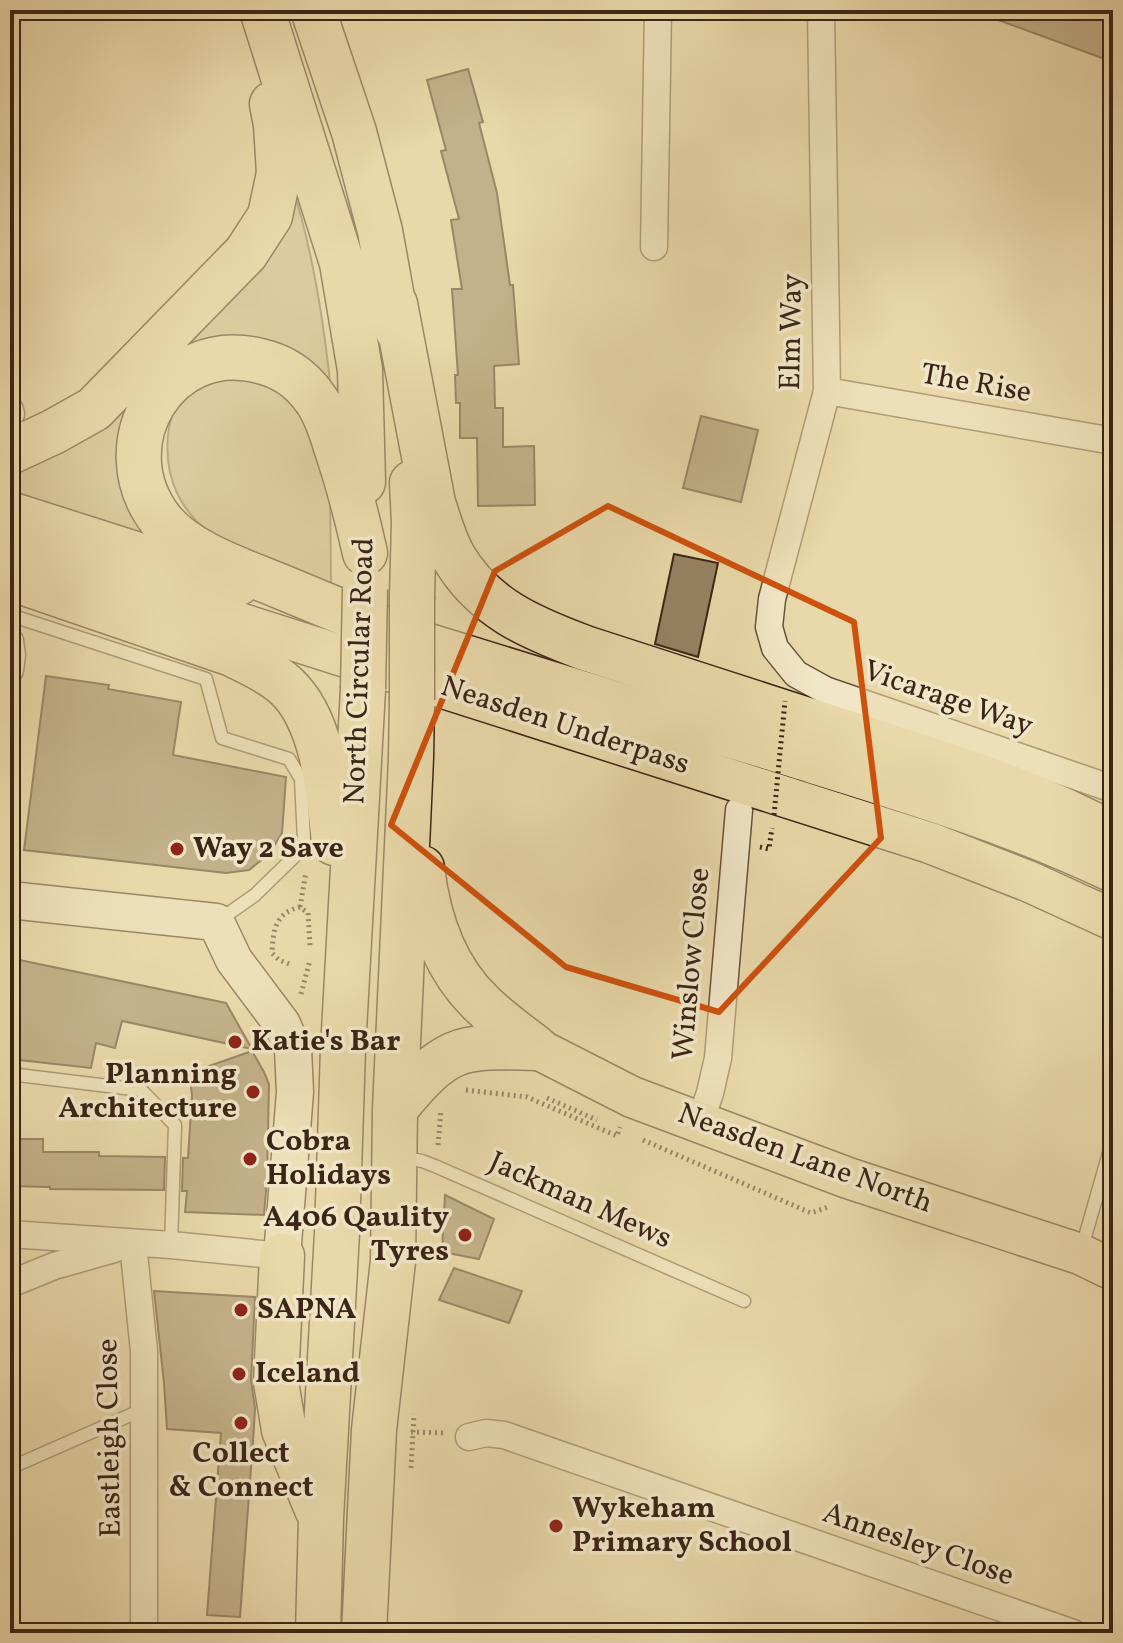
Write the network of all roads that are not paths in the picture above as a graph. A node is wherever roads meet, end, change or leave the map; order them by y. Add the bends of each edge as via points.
1 (251, 10) edge
2 (262, 10) edge
3 (313, 10) edge
4 (658, 10) edge
5 (821, 10) edge
6 (654, 247) dead end
7 (395, 304) junction
8 (827, 391) junction
9 (1113, 441) edge
10 (10, 452) edge
11 (10, 512) edge
12 (10, 550) edge
13 (365, 571) junction
14 (10, 578) edge
15 (401, 614) junction
16 (10, 615) edge
17 (10, 641) edge
18 (775, 648) joint
19 (10, 670) edge
20 (411, 758) junction
21 (1113, 789) edge
22 (739, 810) dead end
23 (1113, 835) edge
24 (1113, 872) edge
25 (10, 900) edge
26 (1113, 920) edge
27 (216, 922) junction
28 (536, 1048) junction
29 (343, 1049) junction
30 (10, 1074) edge
31 (395, 1109) junction
32 (700, 1122) junction
33 (1113, 1139) edge
34 (393, 1156) junction
35 (10, 1234) edge
36 (133, 1244) junction
37 (171, 1245) junction
38 (282, 1256) junction
39 (1102, 1259) edge
40 (10, 1284) edge
41 (744, 1301) dead end
42 (144, 1409) junction
43 (469, 1437) dead end
44 (10, 1468) edge
45 (321, 1518) junction
46 (144, 1633) edge
47 (318, 1633) edge
48 (364, 1633) edge
49 (1073, 1633) edge

1 - 10 highway via 276,125 279,173 270,216 246,253 94,409
2 - 13 highway, North Circular Road via 342,263 360,370
3 - 7 highway, North Circular Road via 354,132
4 - 6 street
5 - 8 street, Elm Way
7 - 15 highway, North Circular Road via 414,523
7 - 23 highway via 441,527 453,556 476,588 504,611 540,632 585,648 1018,791
8 - 9 street, The Rise
8 - 18 street, Elm Way via 772,599 769,627
11 - 15 main road, Neasden Underpass via 151,558
12 - 26 main road, Neasden Underpass via 930,843
13 - 15 highway via 349,486 330,427 297,378 245,357 219,357 177,375 145,418 138,445 147,498 162,522 220,562
13 - 29 highway, North Circular Road, bridge
14 - 29 highway via 232,654 287,687 302,707 329,797 339,892
15 - 20 highway, North Circular Road, bridge via 412,700
15 - 24 main road, Neasden Underpass via 803,760 968,813
16 - 27 lane via 206,679 222,738 289,759 301,779 304,840 299,852 255,895
17 - 19 street
18 - 21 street, Vicarage Way via 796,674 825,690
20 - 28 highway via 424,883 439,943 483,1006
20 - 31 highway, North Circular Road
22 - 32 street, Winslow Close via 718,1058
25 - 27 street
27 - 38 street via 234,960 282,1024 293,1049 295,1092
28 - 31 highway via 492,1047 453,1054 419,1079
28 - 32 main road, Neasden Lane North via 626,1113
29 - 45 highway, North Circular Road
30 - 37 lane via 141,1090 175,1125
31 - 34 highway, North Circular Road
32 - 39 main road, Neasden Lane North via 848,1178
33 - 39 lane
34 - 41 lane, Jackman Mews via 435,1166
34 - 48 highway, North Circular Road via 393,1261 374,1430
35 - 36 street
36 - 37 street
36 - 40 street
36 - 42 street, Eastleigh Close
37 - 38 street
38 - 45 highway via 276,1382 284,1430
42 - 44 lane
42 - 46 street, Eastleigh Close
43 - 49 street, Annesley Close via 504,1435
45 - 47 highway, North Circular Road

